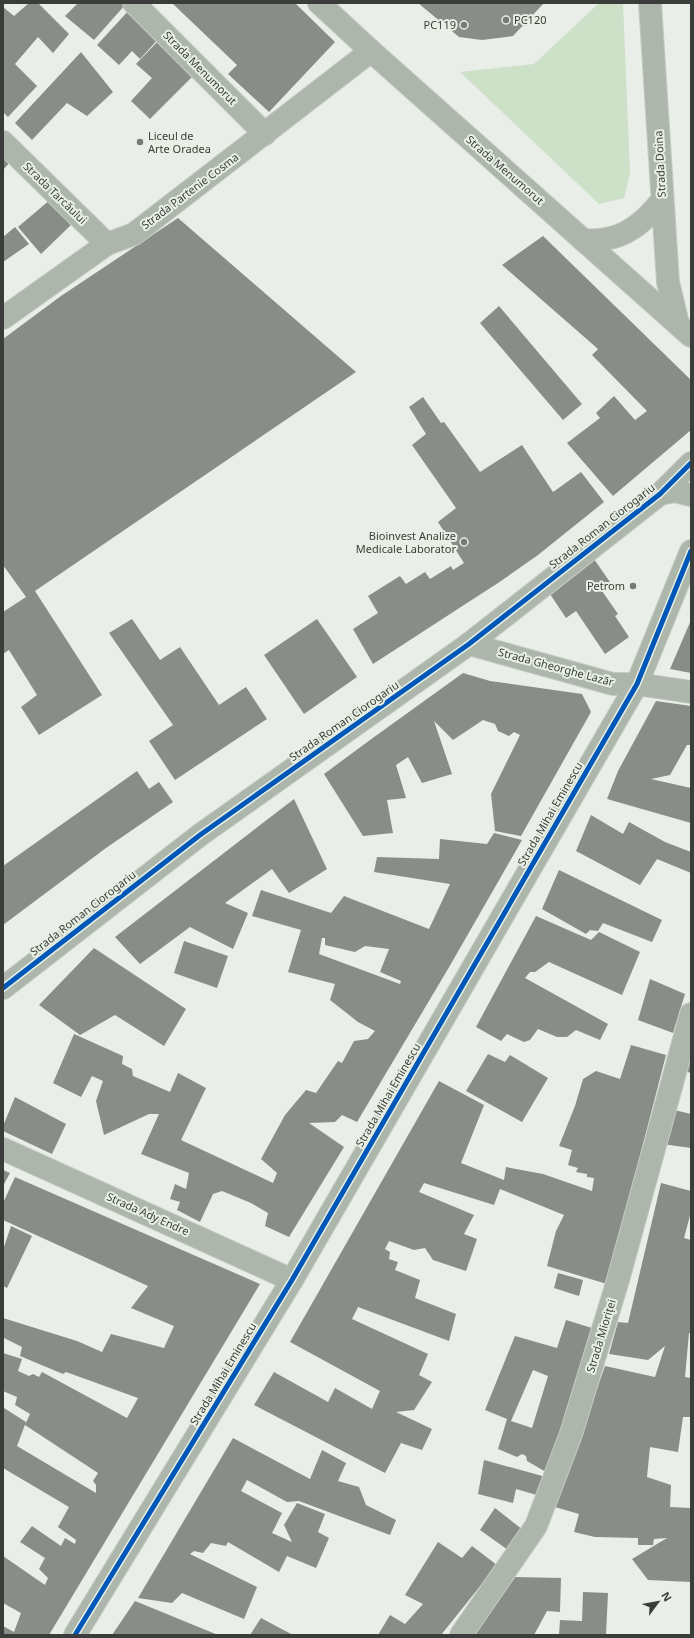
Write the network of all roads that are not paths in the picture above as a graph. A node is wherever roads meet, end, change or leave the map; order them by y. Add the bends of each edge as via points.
1 (134, 3) edge
2 (319, 3) edge
3 (650, 3) edge
4 (370, 51) junction
5 (265, 134) junction
6 (3, 142) edge
7 (662, 200) junction
8 (583, 240) junction
9 (107, 244) junction
10 (3, 318) edge
11 (685, 330) edge
12 (691, 463) edge
13 (660, 494) junction
14 (691, 495) edge
15 (691, 551) edge
16 (469, 644) junction
17 (637, 684) junction
18 (691, 692) edge
19 (3, 988) edge
20 (691, 1014) edge
21 (3, 1149) edge
22 (292, 1280) junction
23 (75, 1635) edge
24 (461, 1635) edge

1 - 5 street, Strada Menumorut
2 - 4 street, Strada Menumorut
3 - 7 street, Strada Doina
4 - 5 street, Strada Partenie Cosma
4 - 8 street, Strada Menumorut
5 - 9 street, Strada Partenie Cosma via 134,234
6 - 9 street, Strada Tarcăului
7 - 8 street via 644,221 620,235 605,240
7 - 11 street, Strada Doina via 668,282
8 - 11 street, Strada Menumorut
9 - 10 street, Strada Partenie Cosma
12 - 13 street, Strada Roman Ciorogariu
13 - 14 street via 675,491
13 - 16 street, Strada Roman Ciorogariu
15 - 17 street, Strada Mihai Eminescu
16 - 17 street, Strada Gheorghe Lazăr via 613,684
16 - 19 street, Strada Roman Ciorogariu via 200,835
17 - 18 street, Strada Gheorghe Lazăr
17 - 22 street, Strada Mihai Eminescu
20 - 24 street, Strada Mioriței via 618,1280 571,1434 536,1526
21 - 22 street, Strada Ady Endre
22 - 23 street, Strada Mihai Eminescu

